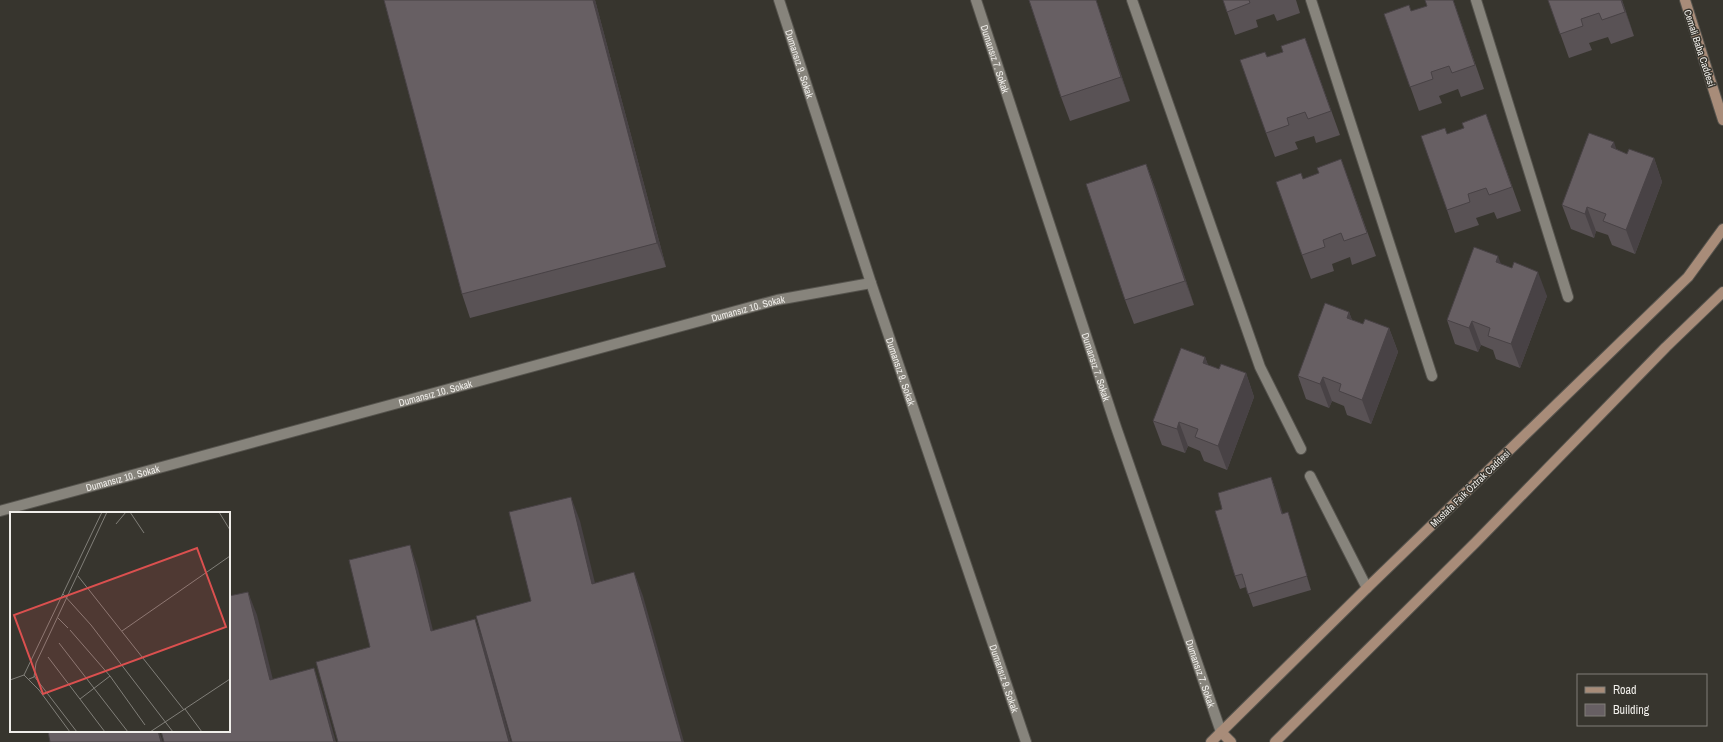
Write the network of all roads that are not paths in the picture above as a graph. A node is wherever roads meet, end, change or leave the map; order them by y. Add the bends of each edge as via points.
1 (779, 0) edge
2 (976, 0) edge
3 (1132, 0) edge
4 (1311, 0) edge
5 (1476, 0) edge
6 (1685, 0) edge
7 (1723, 120) edge
8 (1723, 229) edge
9 (871, 282) junction
10 (1723, 292) edge
11 (1568, 297) dead end
12 (1432, 376) dead end
13 (1301, 449) dead end
14 (1310, 476) dead end
15 (0, 512) edge
16 (1367, 588) junction
17 (1221, 732) junction
18 (1026, 742) edge
19 (1211, 742) edge
20 (1231, 742) edge
21 (1275, 742) edge

1 - 9 street, Dumansız 9. Sokak
2 - 17 street, Dumansız 7. Sokak via 1116,427
3 - 13 street via 1260,367
4 - 12 street
5 - 11 street
6 - 7 street, Cemali Baba Caddesi
8 - 16 street, Mustafa Faik Öztrak Caddesi via 1688,277
9 - 15 street, Dumansız 10. Sokak via 777,300
9 - 18 street, Dumansız 9. Sokak
10 - 21 street
14 - 16 street
16 - 17 street, Mustafa Faik Öztrak Caddesi
17 - 19 street, Mustafa Faik Öztrak Caddesi
17 - 20 street

